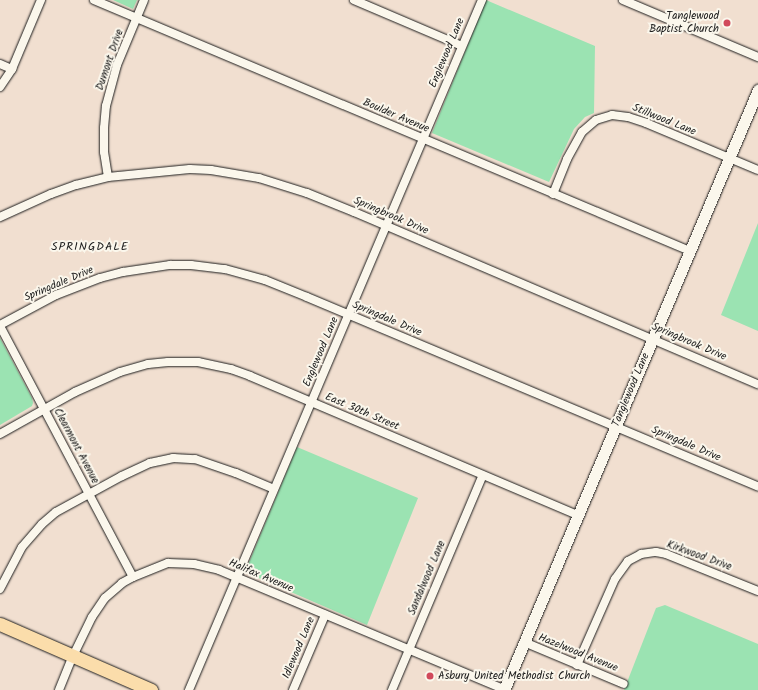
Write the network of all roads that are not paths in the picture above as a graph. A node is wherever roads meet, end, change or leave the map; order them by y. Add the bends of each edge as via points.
1 (41, 0) edge
2 (94, 0) edge
3 (144, 0) edge
4 (354, 0) edge
5 (482, 0) edge
6 (624, 0) edge
7 (136, 18) junction
8 (462, 46) junction
9 (758, 57) edge
10 (0, 64) edge
11 (12, 69) junction
12 (0, 87) edge
13 (758, 90) edge
14 (423, 139) junction
15 (729, 159) junction
16 (758, 170) edge
17 (108, 177) junction
18 (553, 194) junction
19 (0, 217) edge
20 (386, 226) junction
21 (690, 251) junction
22 (348, 314) junction
23 (0, 325) edge
24 (652, 339) junction
25 (758, 384) edge
26 (311, 403) junction
27 (44, 409) junction
28 (616, 426) junction
29 (0, 434) edge
30 (483, 475) junction
31 (758, 487) edge
32 (274, 489) junction
33 (89, 494) junction
34 (578, 515) junction
35 (133, 576) junction
36 (237, 578) junction
37 (0, 589) edge
38 (758, 591) edge
39 (325, 615) junction
40 (0, 624) edge
41 (524, 642) junction
42 (409, 650) junction
43 (72, 656) junction
44 (577, 664) junction
45 (624, 684) dead end
46 (59, 690) edge
47 (151, 690) edge
48 (189, 690) edge
49 (293, 690) edge
50 (392, 690) edge
51 (504, 690) edge

1 - 11 street
2 - 7 street, Boulder Avenue
3 - 7 street, Dumont Drive
4 - 8 street
5 - 8 street, Englewood Lane
6 - 9 street
7 - 14 street, Boulder Avenue
7 - 17 street, Dumont Drive via 117,65 106,106 104,152
8 - 14 street, Englewood Lane
10 - 11 street
11 - 12 street
13 - 15 main road, Tanglewood Lane
14 - 18 street, Boulder Avenue
14 - 20 street, Englewood Lane
15 - 16 street, Stillwood Lane
15 - 18 street, Stillwood Lane via 628,116 612,115 596,120 582,132 567,159
15 - 21 main road, Tanglewood Lane
17 - 19 street, Springbrook Drive via 51,194
17 - 20 street, Springbrook Drive via 190,169 231,173 292,188
18 - 21 street, Boulder Avenue
20 - 22 street, Englewood Lane
20 - 24 street, Springbrook Drive
21 - 24 main road, Tanglewood Lane
22 - 23 street, Springdale Drive via 246,274 207,266 170,265 100,278 56,295
22 - 26 street, Englewood Lane
22 - 28 street, Springdale Drive
23 - 27 street, Clearmont Avenue
24 - 25 street, Springbrook Drive
24 - 28 main road, Tanglewood Lane
26 - 27 street, East 30th Street via 231,369 183,361 148,364 120,372
26 - 30 street, East 30th Street
26 - 32 street, Englewood Lane
27 - 29 street, East 30th Street
27 - 33 street, Clearmont Avenue
28 - 31 street, Springdale Drive
28 - 34 main road, Tanglewood Lane
30 - 34 street, East 30th Street
30 - 42 street, Sandalwood Lane
32 - 33 street via 205,461 173,458 139,467
32 - 36 street, Englewood Lane
33 - 35 street, Clearmont Avenue
33 - 37 street via 56,512 42,524 22,547
34 - 41 main road, Tanglewood Lane
35 - 36 street, Halifax Avenue via 168,563 194,564 219,570
35 - 43 street, Halifax Avenue via 117,586 105,598
36 - 39 street, Halifax Avenue
36 - 48 street, Englewood Lane
38 - 44 street, Kirkwood Drive via 666,554 641,554 628,561 615,579
39 - 42 street, Halifax Avenue
39 - 49 street, Idlewood Lane
40 - 43 main road
41 - 44 street, Hazelwood Avenue
41 - 51 main road, Tanglewood Lane
42 - 50 street, Sandalwood Lane
42 - 51 street, Halifax Avenue
43 - 46 street, Halifax Avenue
43 - 47 main road
44 - 45 street, Hazelwood Avenue

